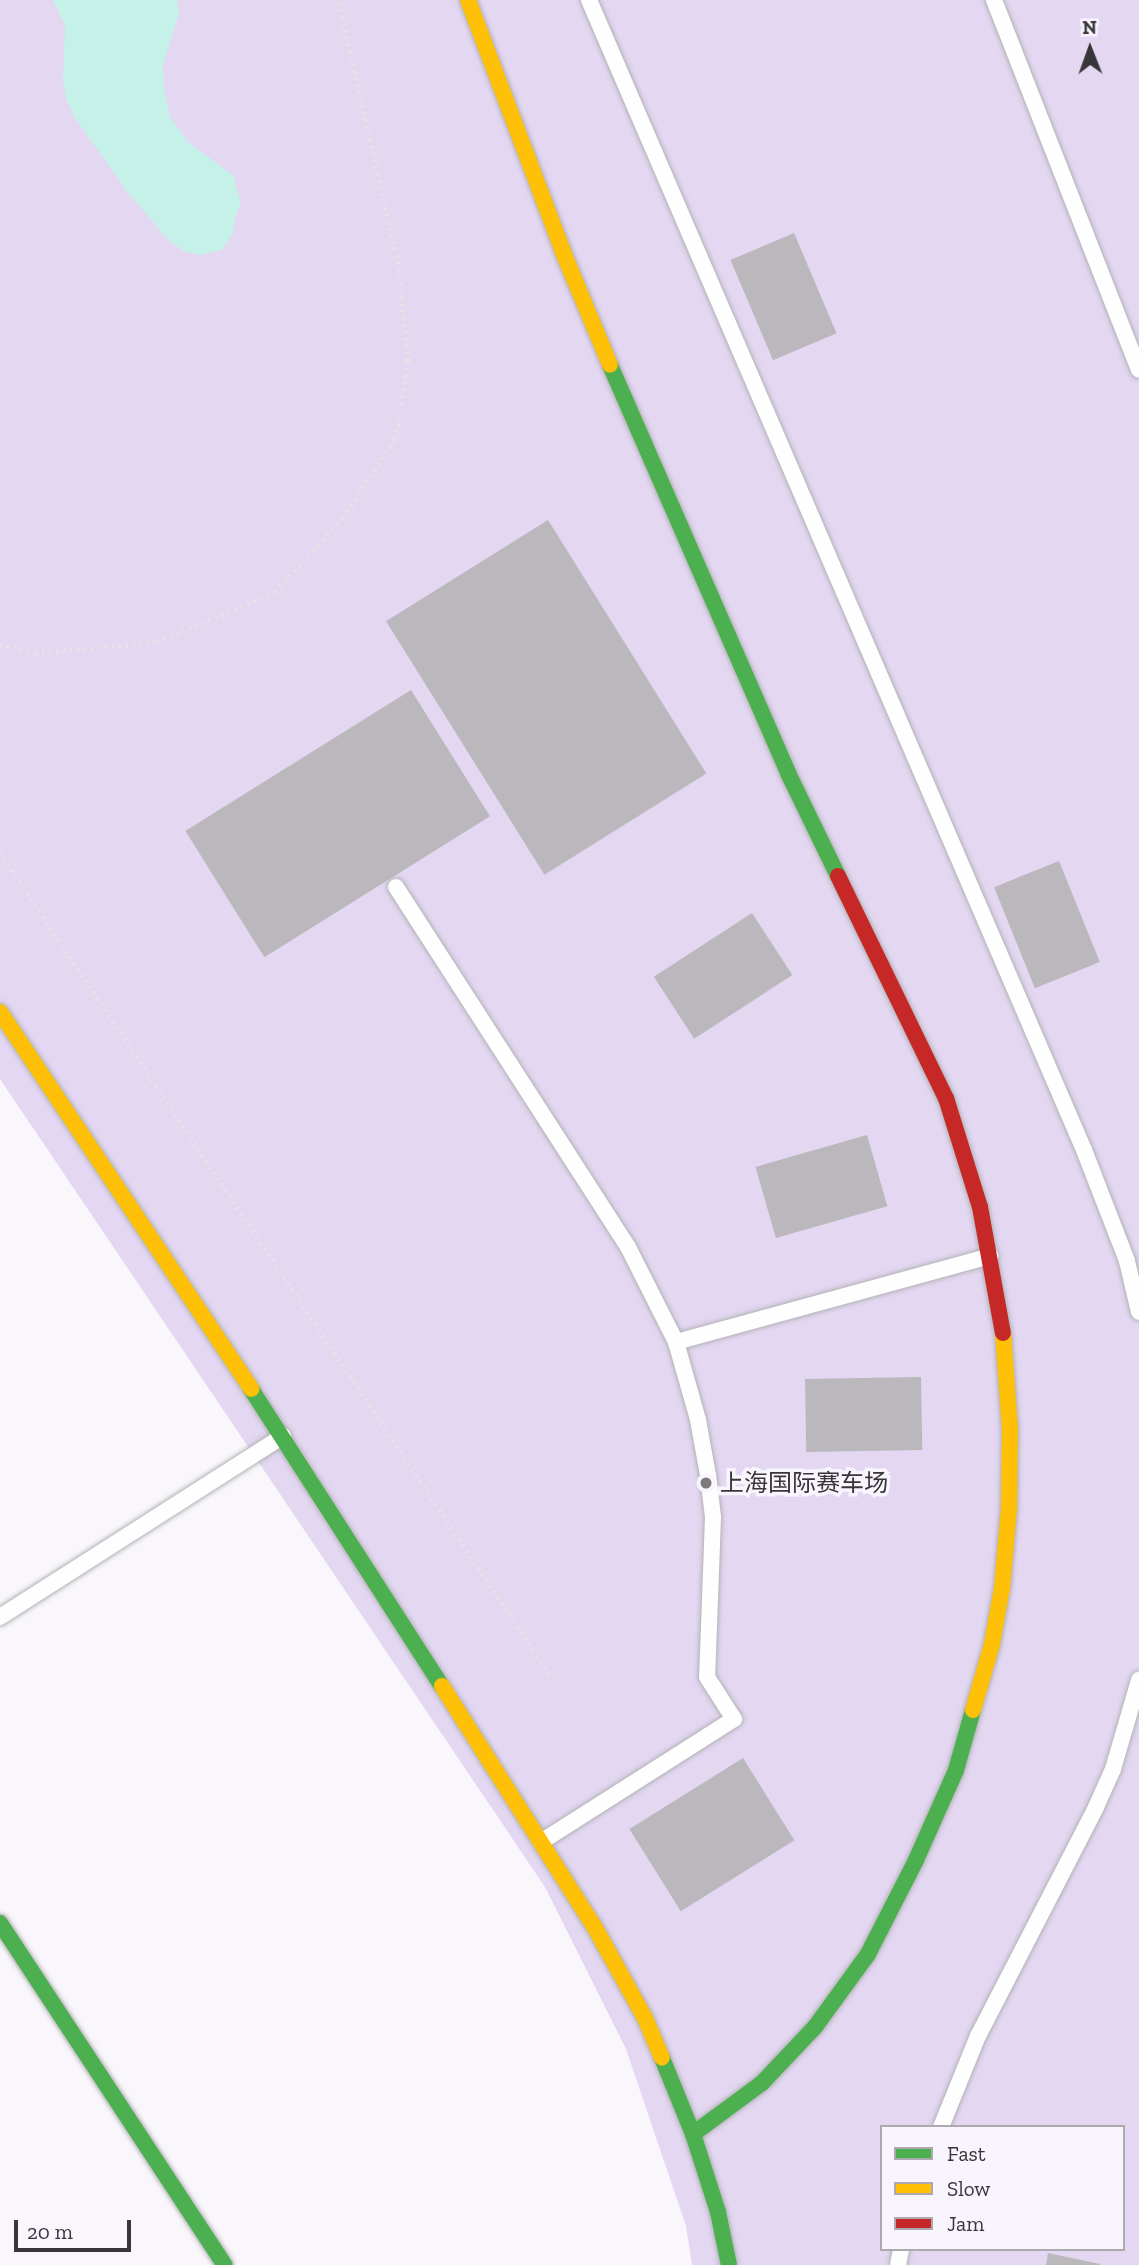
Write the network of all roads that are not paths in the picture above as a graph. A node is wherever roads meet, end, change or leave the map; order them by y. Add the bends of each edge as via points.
1 (468, 0) edge
2 (589, 0) edge
3 (994, 0) edge
4 (1139, 370) edge
5 (396, 887) dead end
6 (0, 1012) edge
7 (990, 1256) junction
8 (1139, 1312) edge
9 (676, 1342) junction
10 (283, 1436) junction
11 (0, 1617) edge
12 (1139, 1680) edge
13 (539, 1843) junction
14 (0, 1923) edge
15 (942, 2125) edge
16 (694, 2134) junction
17 (225, 2265) edge
18 (729, 2265) edge

1 - 7 street via 563,252 674,516 788,773 946,1098 980,1207
2 - 8 lane via 1084,1150 1126,1261
3 - 4 lane
5 - 9 lane via 628,1247
6 - 10 street
7 - 9 lane
7 - 16 street via 1006,1364 1009,1508 992,1644 956,1770 868,1955 815,2027 762,2083
9 - 13 lane via 698,1420 713,1517 707,1677 734,1719
10 - 11 lane
10 - 13 street
12 - 15 lane via 1113,1769 978,2036
13 - 16 street via 594,1926 645,2018
14 - 17 street
16 - 18 street

